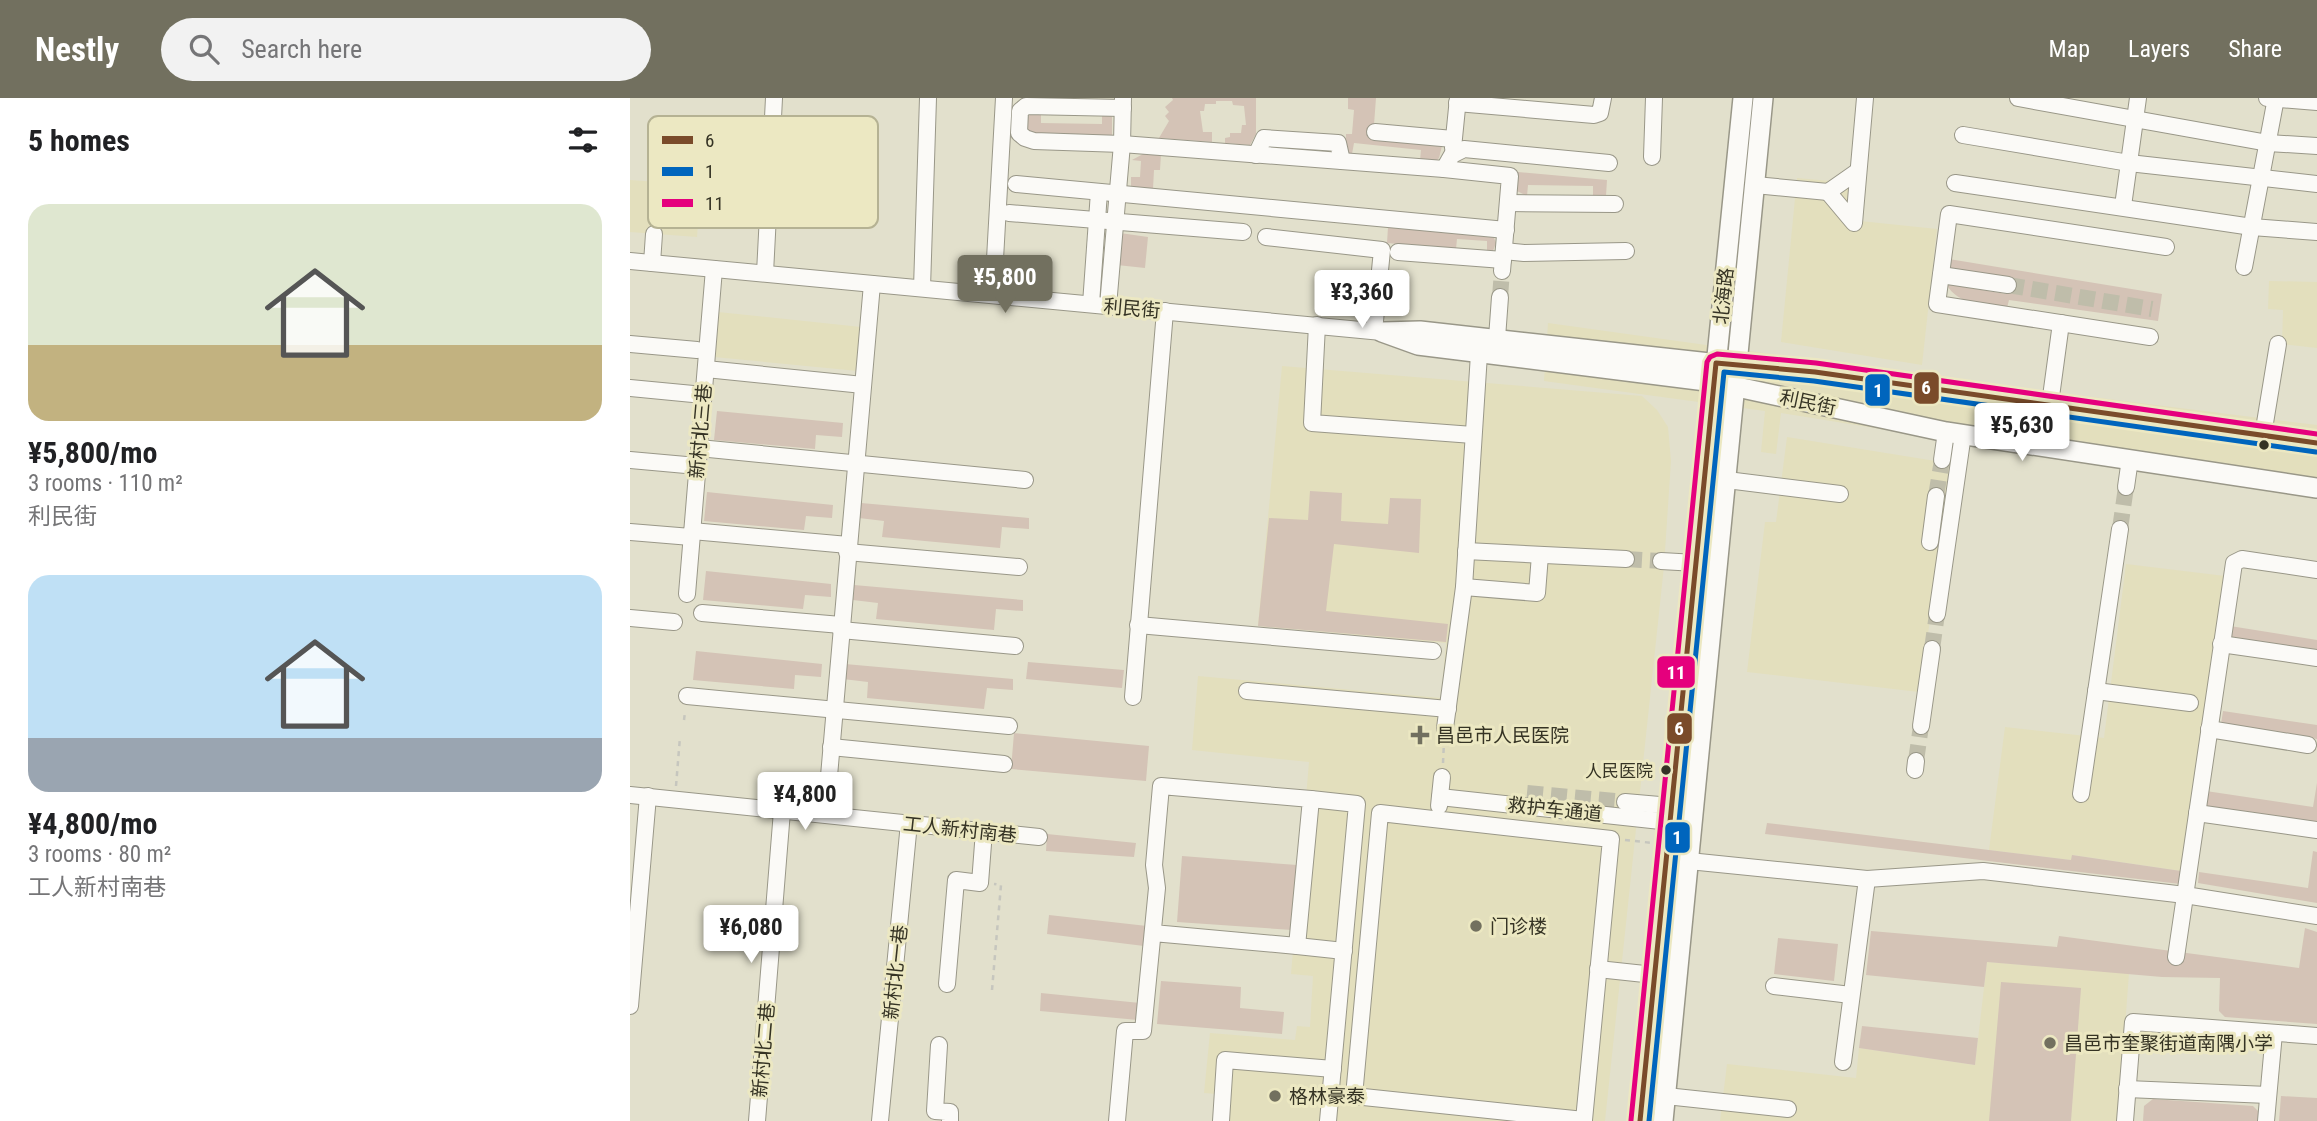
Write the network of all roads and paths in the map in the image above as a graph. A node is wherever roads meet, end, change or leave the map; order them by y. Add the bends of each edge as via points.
1 (774, 98) edge
2 (928, 98) edge
3 (1004, 98) edge
4 (1603, 98) edge
5 (1654, 98) edge
6 (1742, 98) edge
7 (1763, 98) edge
8 (1865, 98) edge
9 (2018, 98) edge
10 (2138, 98) edge
11 (2273, 98) edge
12 (1457, 100) edge
13 (2317, 102) edge
14 (1123, 103) edge
15 (773, 116) edge
16 (2135, 121) junction
17 (1375, 132) dead end
18 (1963, 135) dead end
19 (1454, 139) junction
20 (2268, 143) junction
21 (1122, 144) junction
22 (2317, 146) edge
23 (1652, 157) dead end
24 (1448, 162) junction
25 (1609, 163) dead end
26 (2129, 163) junction
27 (1858, 171) junction
28 (2261, 179) junction
29 (1955, 183) dead end
30 (1016, 184) dead end
31 (2317, 184) edge
32 (1755, 185) junction
33 (1099, 192) junction
34 (1828, 192) junction
35 (1118, 194) junction
36 (1508, 203) junction
37 (1615, 204) dead end
38 (2123, 206) junction
39 (1009, 213) dead end
40 (1097, 219) junction
41 (1115, 221) junction
42 (2252, 227) junction
43 (767, 228) edge
44 (1506, 230) junction
45 (1243, 232) dead end
46 (2317, 232) edge
47 (654, 234) dead end
48 (1266, 237) dead end
49 (2166, 247) dead end
50 (1626, 251) dead end
51 (1398, 252) dead end
52 (630, 261) edge
53 (1503, 261) junction
54 (652, 263) junction
55 (2244, 267) dead end
56 (715, 269) junction
57 (765, 273) junction
58 (1941, 275) junction
59 (872, 284) junction
60 (2008, 285) tunnel mouth
61 (922, 288) junction
62 (993, 295) junction
63 (1500, 297) tunnel mouth
64 (1091, 304) junction
65 (1108, 306) junction
66 (1165, 311) junction
67 (2061, 323) junction
68 (1317, 325) junction
69 (1378, 331) junction
70 (2150, 337) dead end
71 (1497, 338) junction
72 (630, 344) edge
73 (2278, 344) dead end
74 (697, 350) dead end
75 (1479, 354) junction
76 (1737, 366) junction
77 (706, 369) junction
78 (1715, 372) junction
79 (863, 385) junction
80 (1736, 387) junction
81 (630, 388) edge
82 (693, 394) dead end
83 (2050, 404) junction
84 (1954, 433) junction
85 (1473, 435) junction
86 (2263, 435) junction
87 (2317, 443) edge
88 (699, 448) junction
89 (630, 460) edge
90 (1942, 460) tunnel mouth
91 (2130, 460) junction
92 (855, 464) junction
93 (697, 466) junction
94 (1025, 480) dead end
95 (1727, 480) junction
96 (2126, 487) tunnel mouth
97 (2317, 488) edge
98 (1840, 494) dead end
99 (1936, 496) tunnel mouth
100 (2120, 529) tunnel mouth
101 (630, 532) edge
102 (691, 534) junction
103 (1930, 542) dead end
104 (848, 548) junction
105 (1466, 551) junction
106 (1540, 555) junction
107 (1626, 559) tunnel mouth
108 (1661, 561) tunnel mouth
109 (1696, 563) junction
110 (1020, 566) dead end
111 (2317, 570) edge
112 (1464, 587) junction
113 (687, 594) dead end
114 (702, 613) dead end
115 (1937, 614) tunnel mouth
116 (630, 618) edge
117 (674, 622) dead end
118 (1138, 625) junction
119 (841, 627) junction
120 (2221, 644) junction
121 (1015, 646) dead end
122 (1932, 649) tunnel mouth
123 (1433, 651) dead end
124 (2317, 659) edge
125 (1247, 691) dead end
126 (2096, 691) junction
127 (687, 696) dead end
128 (1133, 697) dead end
129 (2190, 703) dead end
130 (835, 709) junction
131 (1448, 709) junction
132 (1009, 726) dead end
133 (1921, 726) tunnel mouth
134 (1445, 728) joint
135 (2209, 729) junction
136 (680, 737) dead end
137 (2308, 745) dead end
138 (831, 747) junction
139 (1004, 764) dead end
140 (1442, 777) joint
141 (2081, 794) dead end
142 (630, 795) edge
143 (648, 796) junction
144 (1440, 797) junction
145 (675, 799) junction
146 (827, 799) dead end
147 (1311, 799) junction
148 (1625, 802) tunnel mouth
149 (782, 811) junction
150 (2197, 813) junction
151 (1671, 814) junction
152 (1438, 819) junction
153 (909, 824) junction
154 (2317, 830) edge
155 (984, 831) junction
156 (1039, 836) dead end
157 (1611, 839) junction
158 (1667, 845) junction
159 (1689, 861) junction
160 (1867, 879) junction
161 (980, 883) junction
162 (2185, 895) junction
163 (2317, 916) edge
164 (1153, 933) junction
165 (1297, 946) junction
166 (1344, 951) junction
167 (2176, 957) dead end
168 (1598, 970) junction
169 (1654, 975) junction
170 (947, 984) dead end
171 (1774, 986) dead end
172 (992, 990) dead end
173 (1851, 995) junction
174 (630, 1006) edge
175 (2274, 1033) junction
176 (2317, 1036) edge
177 (939, 1045) dead end
178 (1843, 1062) dead end
179 (1333, 1069) junction
180 (2127, 1089) junction
181 (2269, 1095) junction
182 (1666, 1096) junction
183 (1788, 1109) dead end
184 (1435, 1113) edge
185 (1478, 1115) edge
186 (757, 1121) edge
187 (880, 1121) edge
188 (950, 1121) edge
189 (1117, 1121) edge
190 (1221, 1121) edge
191 (1328, 1121) edge
192 (1640, 1121) edge
193 (1663, 1121) edge
194 (2124, 1121) edge
195 (2266, 1121) edge

1 - 15 street
2 - 61 street
3 - 62 street
4 - 12 street via 1600,113 1594,116
5 - 23 street
6 - 78 main road, 北海路
7 - 32 main road, 北海路
8 - 27 street
9 - 16 street
10 - 16 street
11 - 13 street
11 - 20 street
12 - 19 street
14 - 21 street
14 - 21 street via 1026,106 1020,111 1024,138
16 - 20 street
16 - 26 street
17 - 19 street
18 - 26 street
19 - 24 street
20 - 22 street
20 - 28 street
21 - 24 street via 1342,161
21 - 35 street
24 - 25 street via 1464,149
24 - 36 street via 1510,176
26 - 28 street
26 - 38 street
27 - 34 street
27 - 34 street via 1854,223
28 - 31 street
28 - 42 street
29 - 38 street
30 - 33 street
32 - 34 street
32 - 76 main road, 北海路
33 - 35 street
33 - 40 street
35 - 41 street
35 - 44 street
36 - 37 street
36 - 44 street
38 - 42 street
39 - 40 street
40 - 41 street
40 - 64 street
41 - 45 street
41 - 65 street
42 - 46 street
42 - 55 street
43 - 57 street
44 - 53 street
47 - 54 street
48 - 69 street via 1382,250
49 - 58 street via 1949,214
50 - 53 street via 1524,253
51 - 53 street
52 - 54 street, 利民街
54 - 56 street, 利民街
56 - 57 street, 利民街
56 - 77 street, 新村北三巷
57 - 59 street, 利民街
58 - 60 street
58 - 67 street via 1937,303
59 - 61 street, 利民街
59 - 79 street
61 - 62 street, 利民街
62 - 64 street, 利民街
63 - 71 street
64 - 65 street, 利民街
65 - 66 street, 利民街
66 - 68 street, 利民街
66 - 118 street
67 - 70 street
67 - 83 street
68 - 69 street, 利民街
68 - 85 street via 1312,423
69 - 71 main road, 利民街
69 - 75 main road, 利民街 via 1418,345
71 - 78 main road, 利民街
72 - 74 street
73 - 86 street
75 - 78 main road, 利民街
75 - 85 street
76 - 78 main road, 利民街
76 - 80 main road, 北海路
76 - 83 main road, 利民街
77 - 79 street
77 - 88 street, 新村北三巷
78 - 80 main road, 利民街
78 - 109 main road, 北海路
79 - 92 street
80 - 84 main road, 利民街
80 - 95 main road, 北海路
81 - 82 street
83 - 86 main road, 利民街
84 - 90 street
84 - 91 main road, 利民街
84 - 115 street
85 - 105 street
86 - 87 main road, 利民街
88 - 92 street
88 - 93 street, 新村北三巷
89 - 93 street
91 - 96 street
91 - 97 main road, 利民街
92 - 94 street
92 - 104 street
93 - 102 street, 新村北三巷
95 - 98 street
95 - 159 main road, 北海路
99 - 103 street
100 - 126 street
101 - 102 street
102 - 104 street
102 - 113 street, 新村北三巷
104 - 110 street
104 - 119 street
105 - 106 street
105 - 112 street
106 - 107 street
106 - 112 street via 1537,593
108 - 109 street
109 - 151 main road, 北海路
111 - 120 street via 2242,559 2234,563
112 - 131 street
114 - 119 street
116 - 117 street
118 - 123 street
118 - 128 street
119 - 121 street
119 - 130 street
120 - 124 street
120 - 135 street
122 - 133 street
125 - 131 street
126 - 129 street
126 - 141 street
127 - 130 street
130 - 132 street
130 - 138 street
131 - 134 street
134 - 140 path
135 - 137 street
135 - 150 street
136 - 145 path
138 - 139 street
138 - 146 street
140 - 144 street
142 - 143 street, 工人新村南巷
143 - 145 street, 工人新村南巷
143 - 174 street
144 - 151 street, 救护车通道
144 - 152 street
145 - 149 street, 工人新村南巷
147 - 164 street via 1161,786
147 - 165 street
147 - 166 street via 1357,804
148 - 151 street
149 - 153 street, 工人新村南巷
149 - 186 street, 新村北二巷
150 - 154 street
150 - 162 street
151 - 158 main road, 北海路
152 - 157 street
152 - 184 street via 1380,813 1354,1096
153 - 155 street, 工人新村南巷
153 - 187 street, 新村北一巷
155 - 156 street, 工人新村南巷
155 - 161 street
157 - 158 path
157 - 168 street
158 - 169 main road, 北海路
159 - 160 street
159 - 182 main road, 北海路
160 - 162 street via 1983,871
160 - 173 street
161 - 170 street via 956,880
161 - 172 path via 1001,885
162 - 163 street
162 - 167 street
164 - 165 street
164 - 189 street via 1143,1031 1125,1031
165 - 166 street
166 - 179 street
168 - 169 street
168 - 185 street via 1584,1120
169 - 192 main road, 北海路
171 - 173 street
173 - 178 street
175 - 176 street
175 - 180 street via 2133,1022
175 - 181 street
177 - 188 street via 935,1111 950,1112
179 - 190 street via 1225,1060
179 - 191 street
180 - 181 street
180 - 194 street
181 - 195 street
182 - 183 street
182 - 193 main road, 北海路
184 - 185 street

